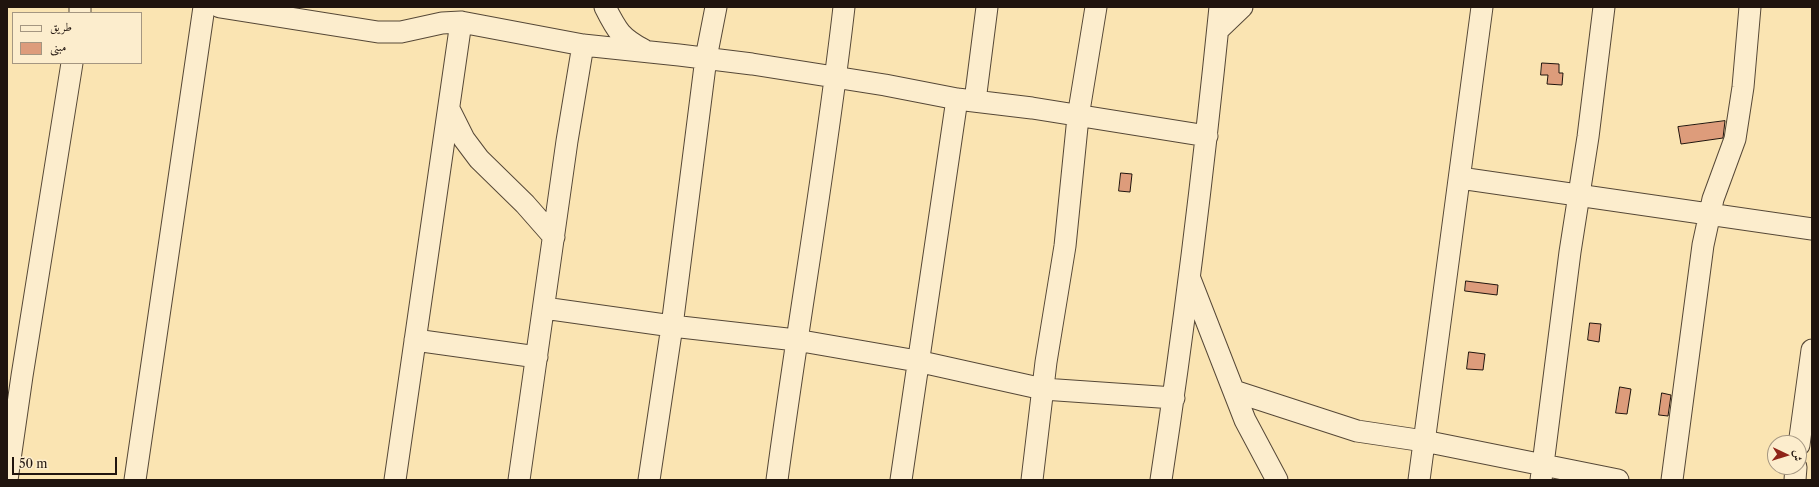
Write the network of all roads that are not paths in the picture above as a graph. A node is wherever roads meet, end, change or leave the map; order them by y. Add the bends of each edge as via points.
1 (204, 7) edge
2 (220, 7) edge
3 (605, 7) edge
4 (716, 7) edge
5 (844, 7) edge
6 (987, 7) edge
7 (1096, 7) edge
8 (1220, 7) edge
9 (1242, 7) edge
10 (1482, 7) edge
11 (1604, 7) edge
12 (1750, 7) edge
13 (243, 8) edge
14 (461, 22) junction
15 (1218, 30) junction
16 (583, 45) junction
17 (647, 52) junction
18 (706, 58) junction
19 (72, 64) edge
20 (836, 78) junction
21 (966, 100) junction
22 (448, 109) junction
23 (1078, 117) junction
24 (1207, 136) junction
25 (1460, 178) junction
26 (1579, 194) junction
27 (1710, 214) junction
28 (1812, 229) edge
29 (554, 237) junction
30 (1190, 276) junction
31 (544, 308) junction
32 (672, 326) junction
33 (415, 340) junction
34 (796, 340) junction
35 (1812, 350) edge
36 (537, 358) junction
37 (917, 361) junction
38 (1044, 389) junction
39 (1234, 391) junction
40 (1174, 398) junction
41 (1800, 435) edge
42 (1424, 441) junction
43 (1541, 473) edge
44 (7, 480) edge
45 (135, 480) edge
46 (395, 480) edge
47 (519, 480) edge
48 (649, 480) edge
49 (777, 480) edge
50 (901, 480) edge
51 (1032, 480) edge
52 (1161, 480) edge
53 (1277, 480) edge
54 (1419, 480) edge
55 (1618, 480) edge
56 (1672, 480) edge

1 - 45 street
2 - 13 street
3 - 17 street via 614,25 627,41
4 - 18 street
5 - 20 street
6 - 21 street
7 - 23 street
8 - 15 street
9 - 15 street
10 - 25 street
11 - 26 street
12 - 27 street via 1743,87 1735,138
13 - 14 street via 378,32 401,32 442,23
14 - 16 street
14 - 22 street
15 - 24 street
16 - 17 street
16 - 29 street
17 - 18 street
18 - 20 street
18 - 32 street
19 - 44 street
20 - 21 street
20 - 34 street
21 - 23 street
21 - 37 street
22 - 29 street via 464,139 479,159
22 - 33 street
23 - 24 street
23 - 38 street via 1065,246
24 - 30 street
25 - 26 street
25 - 42 street
26 - 27 street
26 - 43 street
27 - 28 street
27 - 56 street via 1702,253
29 - 31 street
30 - 39 street
30 - 40 street
31 - 32 street
31 - 36 street
32 - 34 street
32 - 48 street
33 - 36 street
33 - 46 street
34 - 37 street
34 - 49 street
35 - 41 street
36 - 47 street
37 - 38 street
37 - 50 street
38 - 40 street
38 - 51 street
39 - 42 street via 1357,431
39 - 53 street via 1245,420
40 - 52 street
42 - 43 street
42 - 54 street
43 - 55 street

